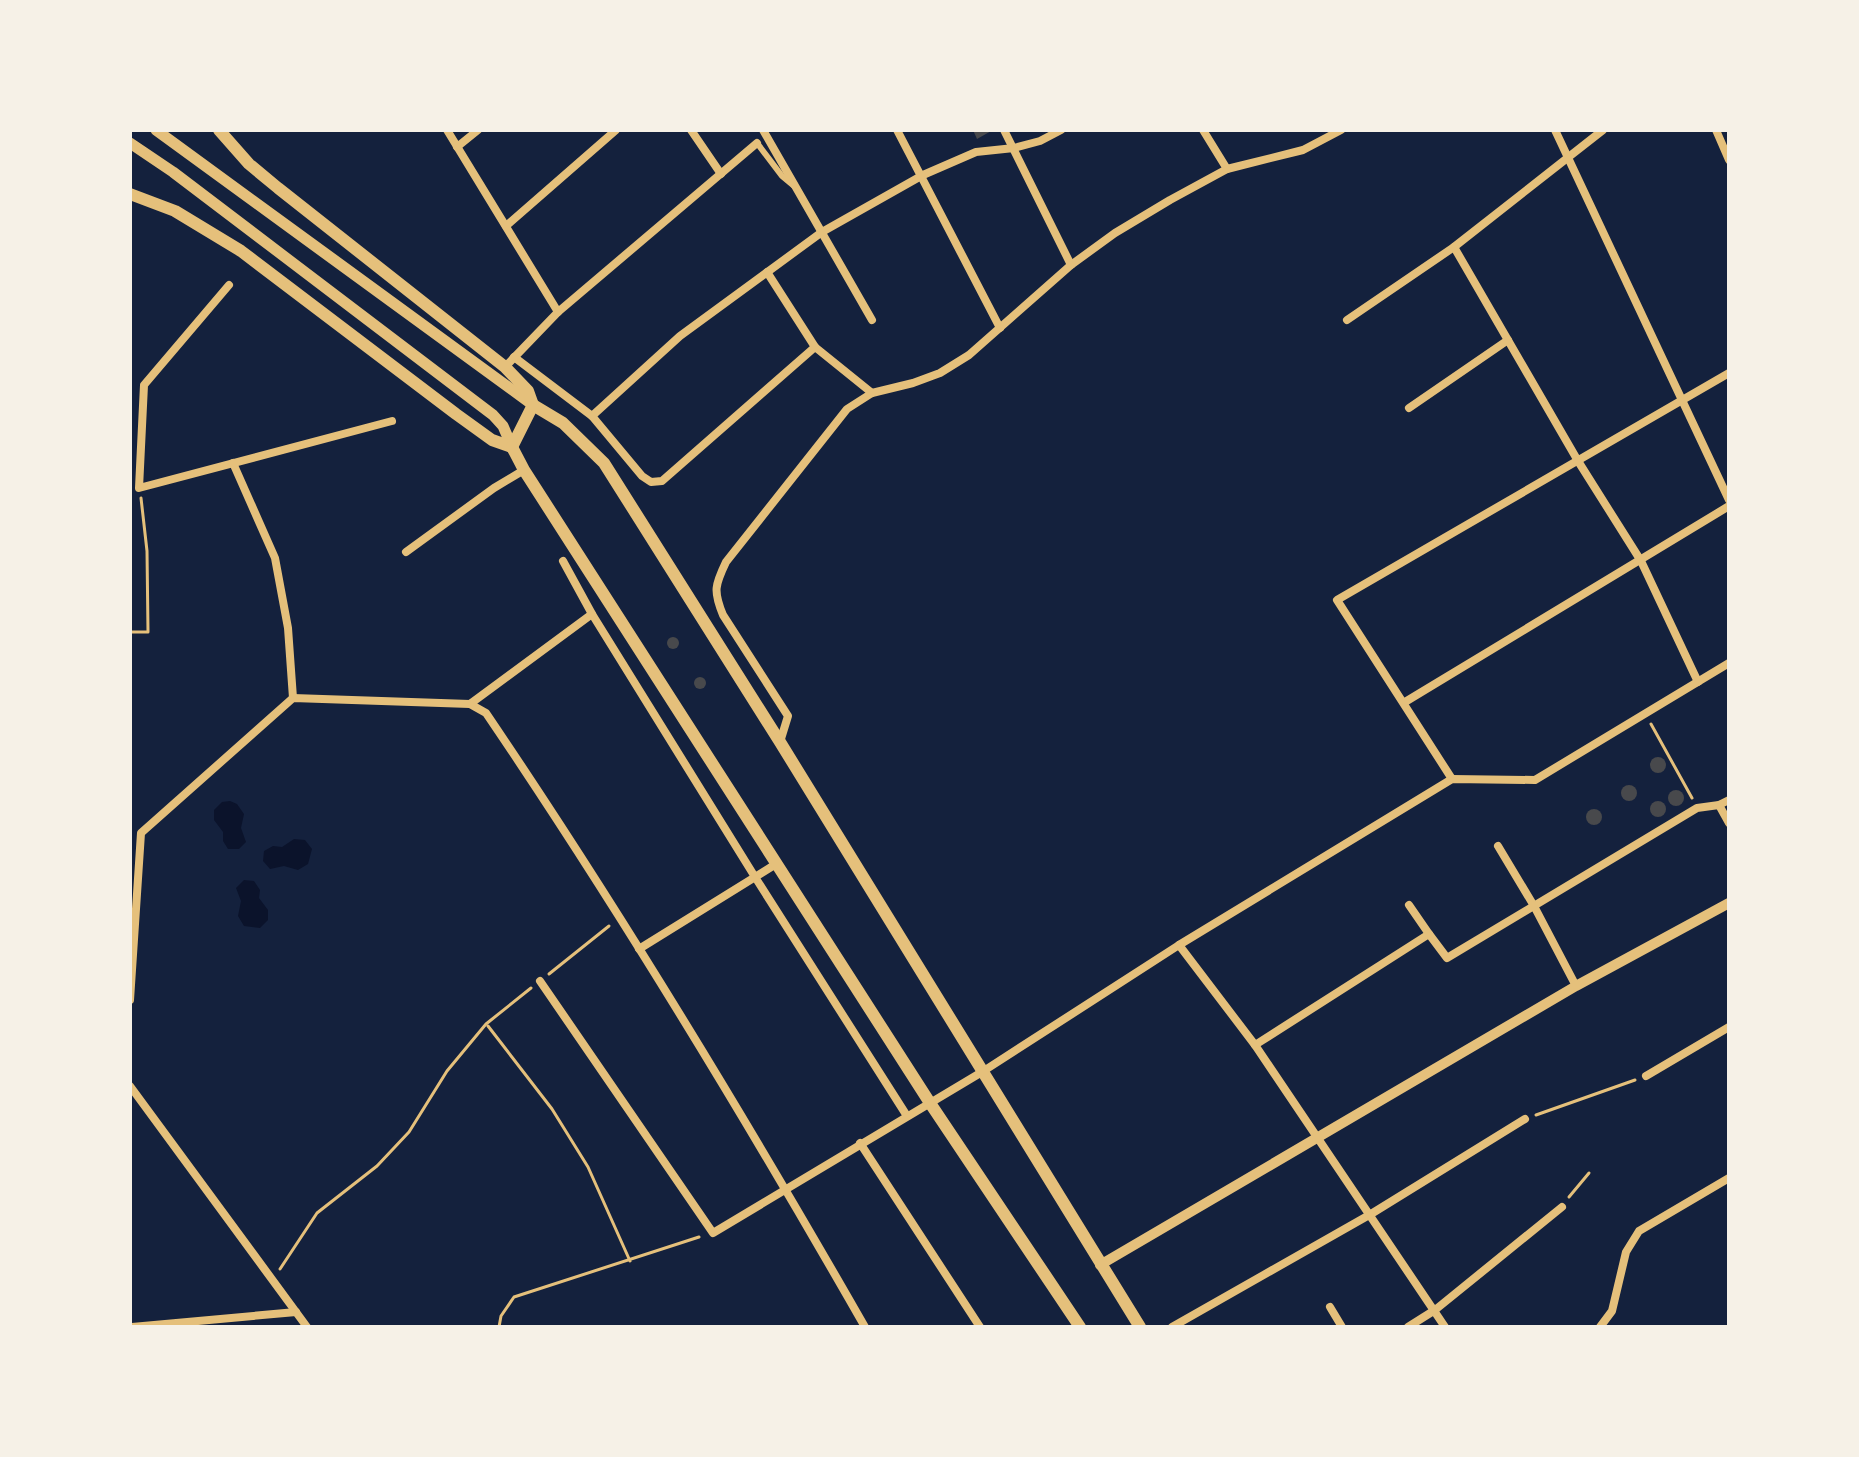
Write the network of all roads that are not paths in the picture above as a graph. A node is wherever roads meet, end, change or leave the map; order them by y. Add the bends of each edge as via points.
1 (156, 130) edge
2 (219, 130) edge
3 (447, 130) edge
4 (478, 130) edge
5 (616, 130) edge
6 (691, 130) edge
7 (763, 130) edge
8 (897, 130) edge
9 (1004, 130) edge
10 (1061, 130) edge
11 (1203, 130) edge
12 (1341, 130) edge
13 (1555, 130) edge
14 (1603, 130) edge
15 (1716, 130) edge
16 (130, 143) edge
17 (757, 143) joint
18 (457, 147) junction
19 (1014, 148) junction
20 (1569, 156) junction
21 (1729, 160) edge
22 (1227, 169) junction
23 (721, 174) junction
24 (923, 175) junction
25 (796, 188) junction
26 (130, 194) edge
27 (506, 226) junction
28 (822, 232) junction
29 (1454, 247) junction
30 (1071, 265) junction
31 (767, 272) junction
32 (229, 285) dead end
33 (558, 312) junction
34 (872, 320) dead end
35 (1347, 320) dead end
36 (1000, 328) junction
37 (1508, 340) junction
38 (815, 347) junction
39 (514, 357) junction
40 (505, 367) junction
41 (1729, 373) edge
42 (872, 393) junction
43 (1682, 400) junction
44 (533, 405) junction
45 (1409, 408) dead end
46 (592, 416) junction
47 (392, 421) dead end
48 (512, 447) junction
49 (1578, 461) junction
50 (233, 463) junction
51 (524, 470) junction
52 (1729, 503) edge
53 (406, 552) dead end
54 (563, 561) dead end
55 (1641, 561) junction
56 (592, 614) junction
57 (1729, 663) edge
58 (1698, 682) junction
59 (293, 698) junction
60 (1405, 702) junction
61 (470, 704) junction
62 (780, 742) junction
63 (1452, 779) junction
64 (1729, 800) edge
65 (1719, 805) junction
66 (1729, 823) edge
67 (1498, 846) dead end
68 (776, 864) junction
69 (755, 877) junction
70 (1729, 903) edge
71 (1409, 905) dead end
72 (1534, 906) junction
73 (1429, 934) junction
74 (1179, 945) junction
75 (639, 949) junction
76 (540, 981) road end
77 (1576, 986) junction
78 (130, 1000) edge
79 (1729, 1027) edge
80 (1255, 1045) junction
81 (982, 1072) junction
82 (1646, 1076) road end
83 (130, 1086) edge
84 (930, 1103) junction
85 (907, 1116) junction
86 (1525, 1119) road end
87 (1318, 1138) junction
88 (860, 1143) junction
89 (1729, 1178) edge
90 (786, 1189) junction
91 (1562, 1207) road end
92 (1371, 1214) junction
93 (1100, 1265) junction
94 (1330, 1307) dead end
95 (1435, 1310) junction
96 (296, 1312) junction
97 (132, 1327) edge
98 (307, 1327) edge
99 (865, 1327) edge
100 (980, 1327) edge
101 (1079, 1327) edge
102 (1140, 1327) edge
103 (1172, 1327) edge
104 (1342, 1327) edge
105 (1408, 1327) edge
106 (1445, 1327) edge
107 (1600, 1327) edge

1 - 44 main road
2 - 40 main road via 249,164
3 - 18 street
4 - 18 street
5 - 27 street
6 - 23 street
7 - 25 street
8 - 24 street
9 - 19 street
10 - 19 street
11 - 22 street
12 - 22 street via 1303,150
13 - 20 street
14 - 20 street
15 - 21 street
16 - 48 main road via 493,415
17 - 23 street
17 - 25 street
18 - 27 street
19 - 24 street via 976,152
19 - 30 street
20 - 29 street
20 - 43 street
22 - 30 street via 1115,233
23 - 33 street
24 - 28 street
24 - 36 street
25 - 28 street
26 - 48 main road via 175,211 241,251 492,440
27 - 33 street
28 - 31 street
28 - 34 street
29 - 35 street
29 - 37 street
30 - 36 street
31 - 38 street
31 - 46 street via 680,336
32 - 50 street via 144,385 139,488
33 - 39 street
36 - 42 street via 940,373
37 - 45 street
37 - 49 street
38 - 42 street
38 - 46 street via 662,481 642,476
39 - 40 street
39 - 46 street
40 - 44 main road via 528,391
41 - 43 street
42 - 62 street via 847,409 726,562 716,583 723,615 788,716
43 - 49 street
43 - 52 street
44 - 48 main road
44 - 62 main road via 563,423 604,463
47 - 50 street
48 - 51 main road
49 - 55 street
49 - 60 street via 1337,600
50 - 59 street via 275,558
51 - 53 street
51 - 68 main road
52 - 55 street
54 - 56 street
55 - 58 street
55 - 60 street
56 - 61 street
56 - 69 street
57 - 58 street
58 - 63 street via 1535,780
59 - 61 street
59 - 78 street via 141,833
60 - 63 street
61 - 75 street via 486,713
62 - 81 main road
63 - 74 street
64 - 65 street
65 - 66 street
65 - 72 street via 1697,808
67 - 72 street
68 - 69 street
68 - 84 main road
69 - 75 street
69 - 85 street
70 - 77 street
71 - 73 street
72 - 73 street via 1447,958
72 - 77 street
73 - 80 street
74 - 80 street
74 - 81 street
75 - 90 street
76 - 90 street via 713,1233
77 - 87 street
79 - 82 street
80 - 87 street
81 - 84 street
81 - 93 main road
83 - 96 street
84 - 85 street
84 - 101 main road
85 - 88 street
86 - 92 street
87 - 92 street
87 - 93 street
88 - 90 street
88 - 100 street
89 - 107 street via 1639,1231 1626,1252 1612,1311
90 - 99 street
91 - 95 street
92 - 95 street
92 - 103 street
93 - 102 main road
94 - 104 street
95 - 105 street
95 - 106 street
96 - 97 street
96 - 98 street

